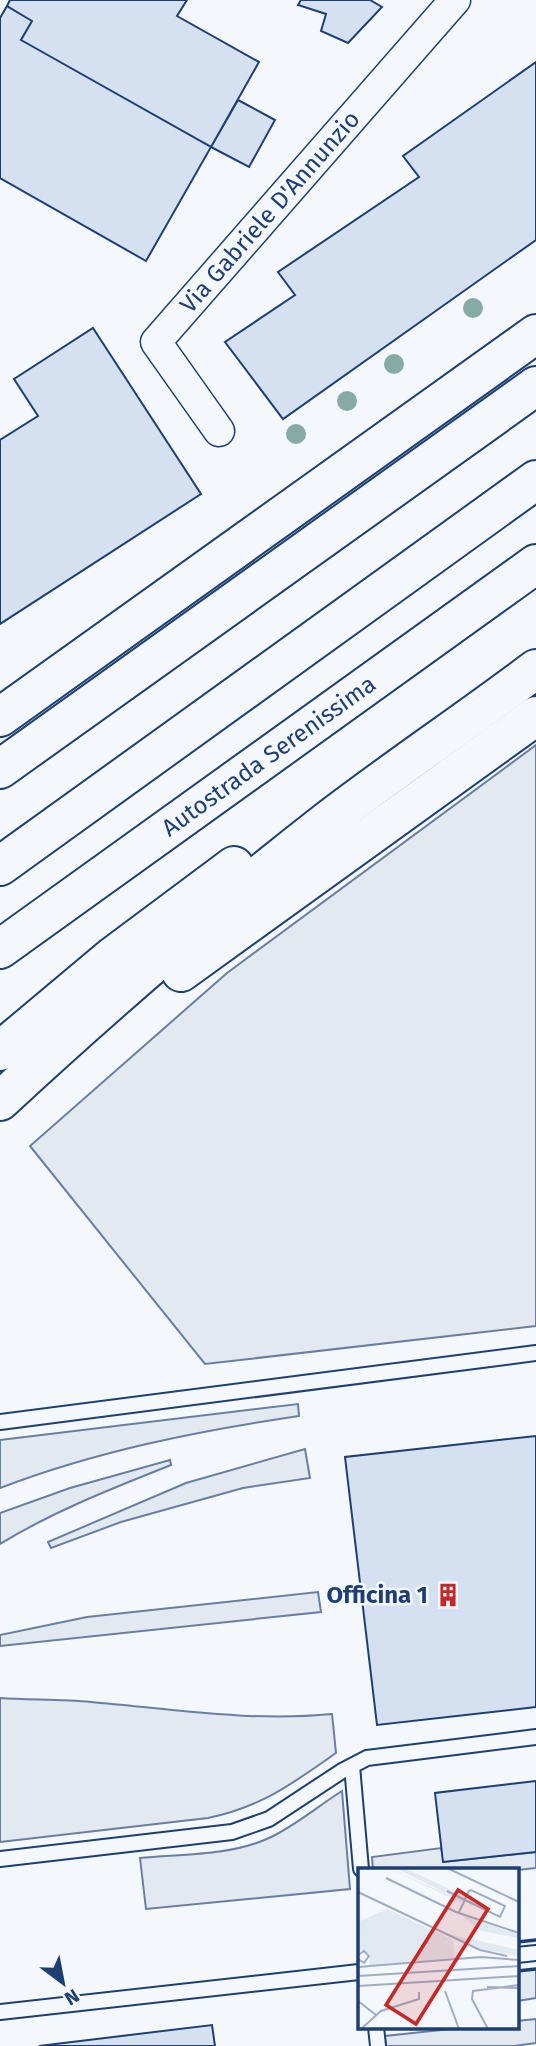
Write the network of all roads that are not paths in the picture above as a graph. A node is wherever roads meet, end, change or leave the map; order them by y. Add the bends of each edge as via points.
1 (455, 0) edge
2 (536, 334) edge
3 (536, 386) edge
4 (219, 430) dead end
5 (536, 481) edge
6 (536, 564) edge
7 (536, 655) edge
8 (536, 669) edge
9 (536, 716) edge
10 (0, 717) edge
11 (0, 769) edge
12 (0, 866) edge
13 (0, 949) edge
14 (0, 1051) edge
15 (0, 1101) edge
16 (0, 1124) edge
17 (536, 1353) edge
18 (0, 1422) edge
19 (536, 1737) edge
20 (352, 1766) junction
21 (0, 1859) edge
22 (361, 1868) edge
23 (536, 1953) edge
24 (518, 1955) edge
25 (358, 1972) edge
26 (0, 2012) edge
27 (376, 2028) edge
28 (377, 2046) edge

1 - 4 street, Via Gabriele D'Annunzio via 156,342
2 - 10 highway
3 - 11 highway
5 - 12 highway
6 - 13 highway, Autostrada Serenissima
7 - 14 highway via 171,911
8 - 15 highway via 328,820 242,889
9 - 16 highway via 113,1023
17 - 18 lane
19 - 20 lane via 383,1755
20 - 21 lane via 269,1819 232,1832
20 - 22 lane
23 - 24 lane
25 - 26 lane
27 - 28 lane

